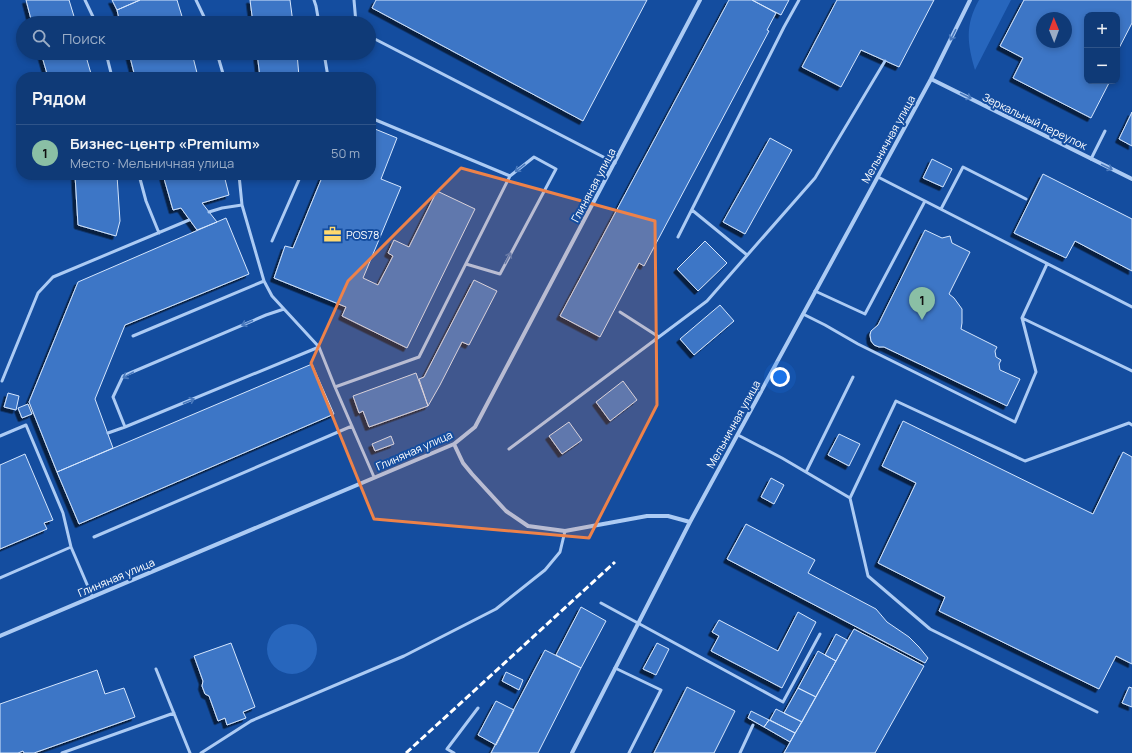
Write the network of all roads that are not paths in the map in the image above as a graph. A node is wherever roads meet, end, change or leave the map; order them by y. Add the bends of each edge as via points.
1 (85, 0) edge
2 (196, 0) edge
3 (314, 0) edge
4 (354, 0) edge
5 (700, 0) edge
6 (799, 0) edge
7 (970, 0) edge
8 (93, 16) edge
9 (204, 16) edge
10 (318, 16) edge
11 (355, 16) edge
12 (376, 40) edge
13 (108, 60) edge
14 (219, 60) edge
15 (325, 60) edge
16 (885, 61) dead end
17 (111, 72) edge
18 (223, 72) edge
19 (327, 72) edge
20 (931, 79) junction
21 (376, 120) edge
22 (1105, 131) dead end
23 (1091, 159) junction
24 (614, 163) junction
25 (510, 176) junction
26 (878, 177) junction
27 (1132, 179) edge
28 (140, 180) edge
29 (240, 180) edge
30 (299, 180) edge
31 (1026, 199) dead end
32 (925, 201) junction
33 (242, 205) junction
34 (692, 210) junction
35 (941, 210) junction
36 (209, 212) dead end
37 (190, 220) dead end
38 (158, 233) junction
39 (678, 237) dead end
40 (272, 241) dead end
41 (747, 255) junction
42 (466, 264) junction
43 (1047, 264) junction
44 (264, 281) junction
45 (815, 292) junction
46 (1132, 307) edge
47 (284, 309) junction
48 (620, 312) dead end
49 (803, 314) junction
50 (1022, 318) junction
51 (133, 336) dead end
52 (659, 337) junction
53 (319, 347) junction
54 (1132, 371) edge
55 (853, 377) dead end
56 (2, 380) dead end
57 (335, 387) junction
58 (1132, 424) edge
59 (352, 426) junction
60 (125, 427) junction
61 (108, 433) dead end
62 (738, 435) junction
63 (0, 436) edge
64 (454, 444) junction
65 (509, 449) dead end
66 (806, 472) junction
67 (374, 477) junction
68 (850, 498) junction
69 (690, 522) junction
70 (565, 531) junction
71 (94, 537) dead end
72 (71, 547) junction
73 (0, 578) edge
74 (92, 596) junction
75 (601, 603) dead end
76 (638, 623) junction
77 (820, 634) dead end
78 (0, 636) edge
79 (616, 668) junction
80 (156, 669) dead end
81 (478, 708) dead end
82 (1097, 712) dead end
83 (174, 713) junction
84 (753, 725) dead end
85 (62, 753) edge
86 (190, 753) edge
87 (200, 753) edge
88 (454, 753) edge
89 (572, 753) edge
90 (629, 753) edge
91 (740, 753) edge

1 - 8 lane
2 - 9 lane
3 - 10 lane
4 - 11 lane
5 - 24 street, Глиняная улица
6 - 34 lane
7 -> 20 street, Мельничная улица
12 - 24 lane
13 - 17 lane
14 - 18 lane
15 - 19 lane
16 - 41 lane via 815,178
20 -> 23 street, Зеркальный переулок
20 - 26 street, Мельничная улица
21 - 25 lane
22 - 23 lane
23 -> 27 street, Зеркальный переулок
24 - 64 street, Глиняная улица via 475,427
25 - 42 lane
42 -> 25 lane via 500,274 556,169 534,157
26 - 32 lane
26 - 45 street, Мельничная улица
28 - 38 lane
29 - 33 lane
30 - 40 lane
31 - 35 lane via 963,167
32 - 35 lane
32 - 45 lane via 865,314
33 - 36 lane
33 - 44 lane
34 - 39 lane
34 - 41 lane
35 - 43 lane
37 - 38 lane
38 - 56 lane via 53,277 38,293
41 - 52 lane via 707,301
42 - 57 lane via 419,357
43 - 46 lane
43 - 50 lane
44 - 47 lane via 272,296
44 - 51 lane
45 - 49 street, Мельничная улица
47 - 53 lane
47 -> 60 lane via 124,376 113,397
48 - 52 lane
49 - 50 lane via 1015,422 1036,372
49 - 62 street, Мельничная улица
50 - 54 lane
52 - 65 lane
53 - 57 lane
60 -> 53 lane
55 - 66 lane
57 - 59 lane
58 - 68 lane via 1025,461 896,402
59 - 67 lane
59 - 71 lane
60 - 61 lane
62 - 66 lane
62 - 69 street, Мельничная улица
63 - 72 lane via 26,425 63,513
64 - 67 street, Глиняная улица
64 - 70 street via 463,463 506,512 528,526
66 - 68 lane
67 - 74 street, Глиняная улица
68 - 82 lane via 868,576 930,629
69 - 70 street via 668,516 647,516
69 - 76 street, Мельничная улица
70 - 87 lane via 560,552 545,570 496,609 404,656 251,721
72 - 73 lane
72 - 74 lane
74 - 78 street, Глиняная улица
75 - 76 lane
76 - 77 lane via 783,702
76 - 79 street, Мельничная улица
79 - 89 street, Мельничная улица
79 - 90 lane via 661,690
80 - 83 lane
81 - 88 lane via 447,750
83 - 85 lane
83 - 86 lane
84 - 91 lane

